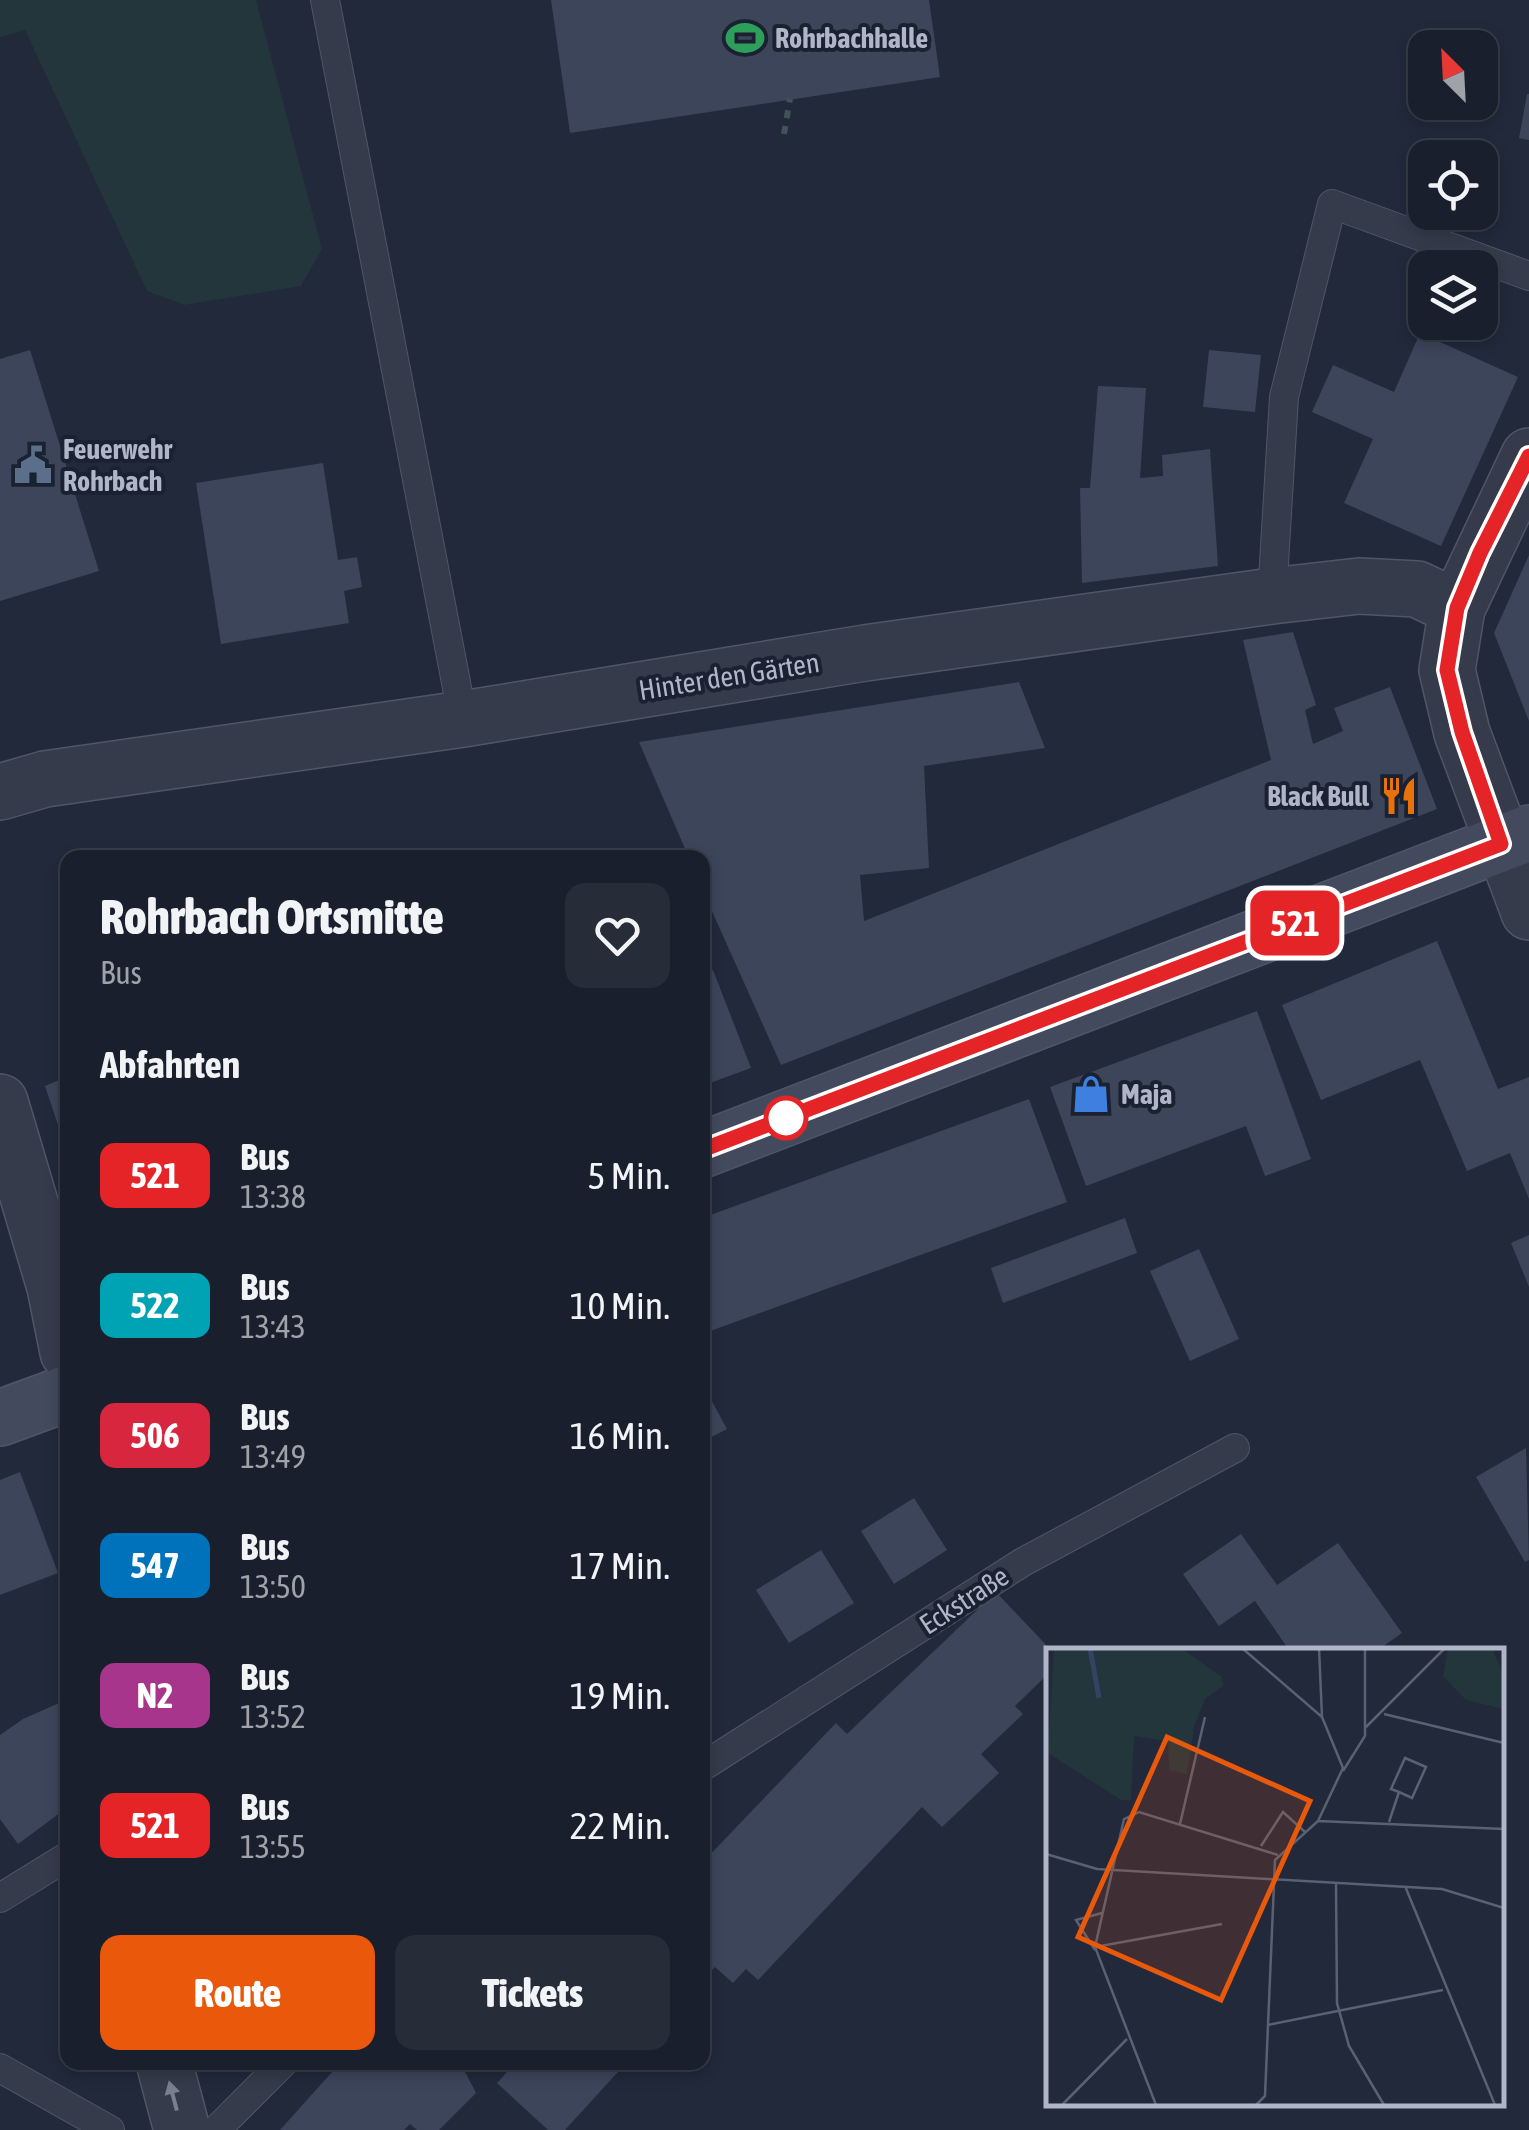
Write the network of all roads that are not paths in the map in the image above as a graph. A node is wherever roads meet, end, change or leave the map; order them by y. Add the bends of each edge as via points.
1 (326, 0) edge
2 (1529, 276) edge
3 (1529, 456) edge
4 (1272, 596) junction
5 (1457, 608) junction
6 (463, 720) junction
7 (0, 792) edge
8 (1515, 838) edge
9 (1529, 912) edge
10 (0, 1102) edge
11 (710, 1147) edge
12 (60, 1313) edge
13 (60, 1396) edge
14 (0, 1418) edge
15 (1235, 1448) dead end
16 (710, 1763) edge
17 (60, 1861) edge
18 (0, 1898) edge
19 (0, 2068) edge
20 (166, 2070) edge
21 (276, 2070) edge
22 (110, 2130) edge
23 (182, 2130) edge
24 (216, 2130) edge

1 - 6 lane
2 - 4 lane via 1332,204 1284,397
3 - 5 street
4 - 5 street, Hinter den Gärten via 1360,586 1417,589
4 - 6 street, Hinter den Gärten
5 - 8 street via 1447,670 1462,732
6 - 7 street, Hinter den Gärten
8 - 9 street
8 - 11 main road
10 - 12 street
13 - 14 main road
15 - 16 lane, Eckstraße via 1023,1562
17 - 18 lane
19 - 22 lane
23 -> 20 street
21 - 24 lane

